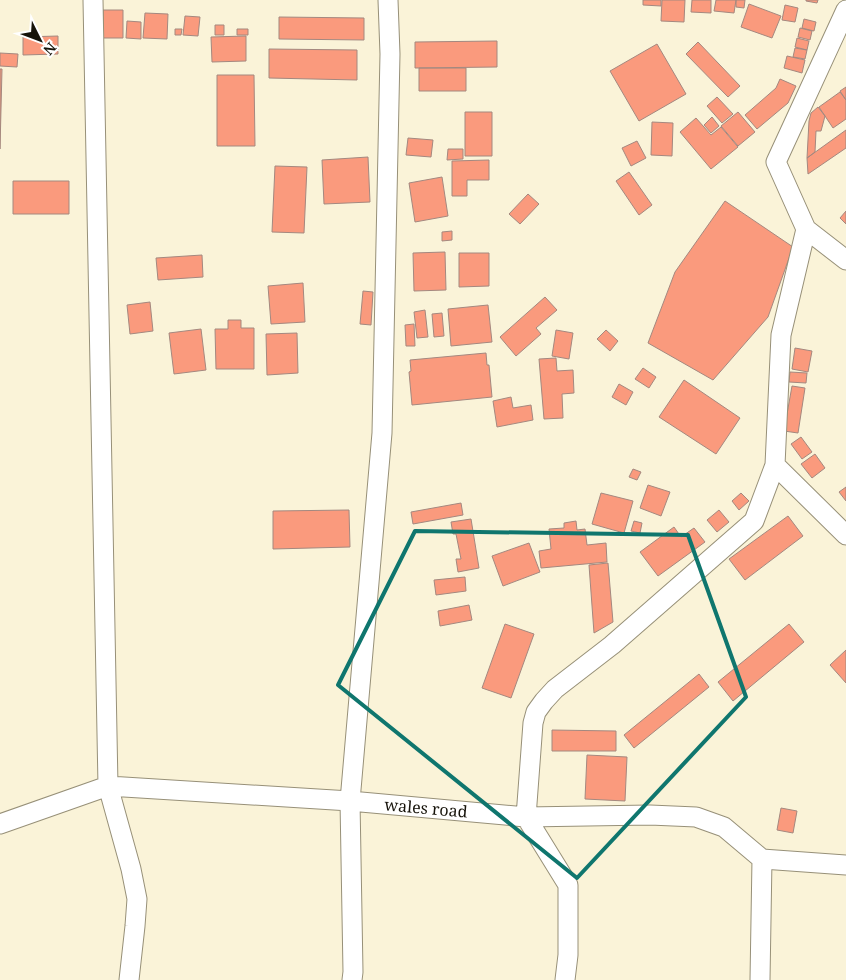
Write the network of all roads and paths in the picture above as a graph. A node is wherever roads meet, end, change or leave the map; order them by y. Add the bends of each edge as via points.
1 (92, 0) edge
2 (388, 0) edge
3 (846, 10) edge
4 (806, 229) junction
5 (846, 260) edge
6 (775, 464) junction
7 (846, 535) edge
8 (108, 786) junction
9 (350, 801) junction
10 (526, 817) junction
11 (0, 824) edge
12 (762, 859) junction
13 (846, 865) edge
14 (129, 980) edge
15 (352, 980) edge
16 (565, 980) edge
17 (760, 980) edge

1 - 8 street
2 - 9 street via 390,54 382,433
3 - 4 street via 776,162
4 - 5 street
4 - 6 street via 781,335
6 - 7 street
6 - 10 street via 754,521 612,645 555,689 536,712
8 - 9 street, wales road
8 - 11 street, wales road
8 - 14 street via 137,899
9 - 10 street, wales road
9 - 15 street
10 - 12 street, wales road via 696,817 724,827
10 - 16 street via 568,885
12 - 13 street
12 - 17 street

